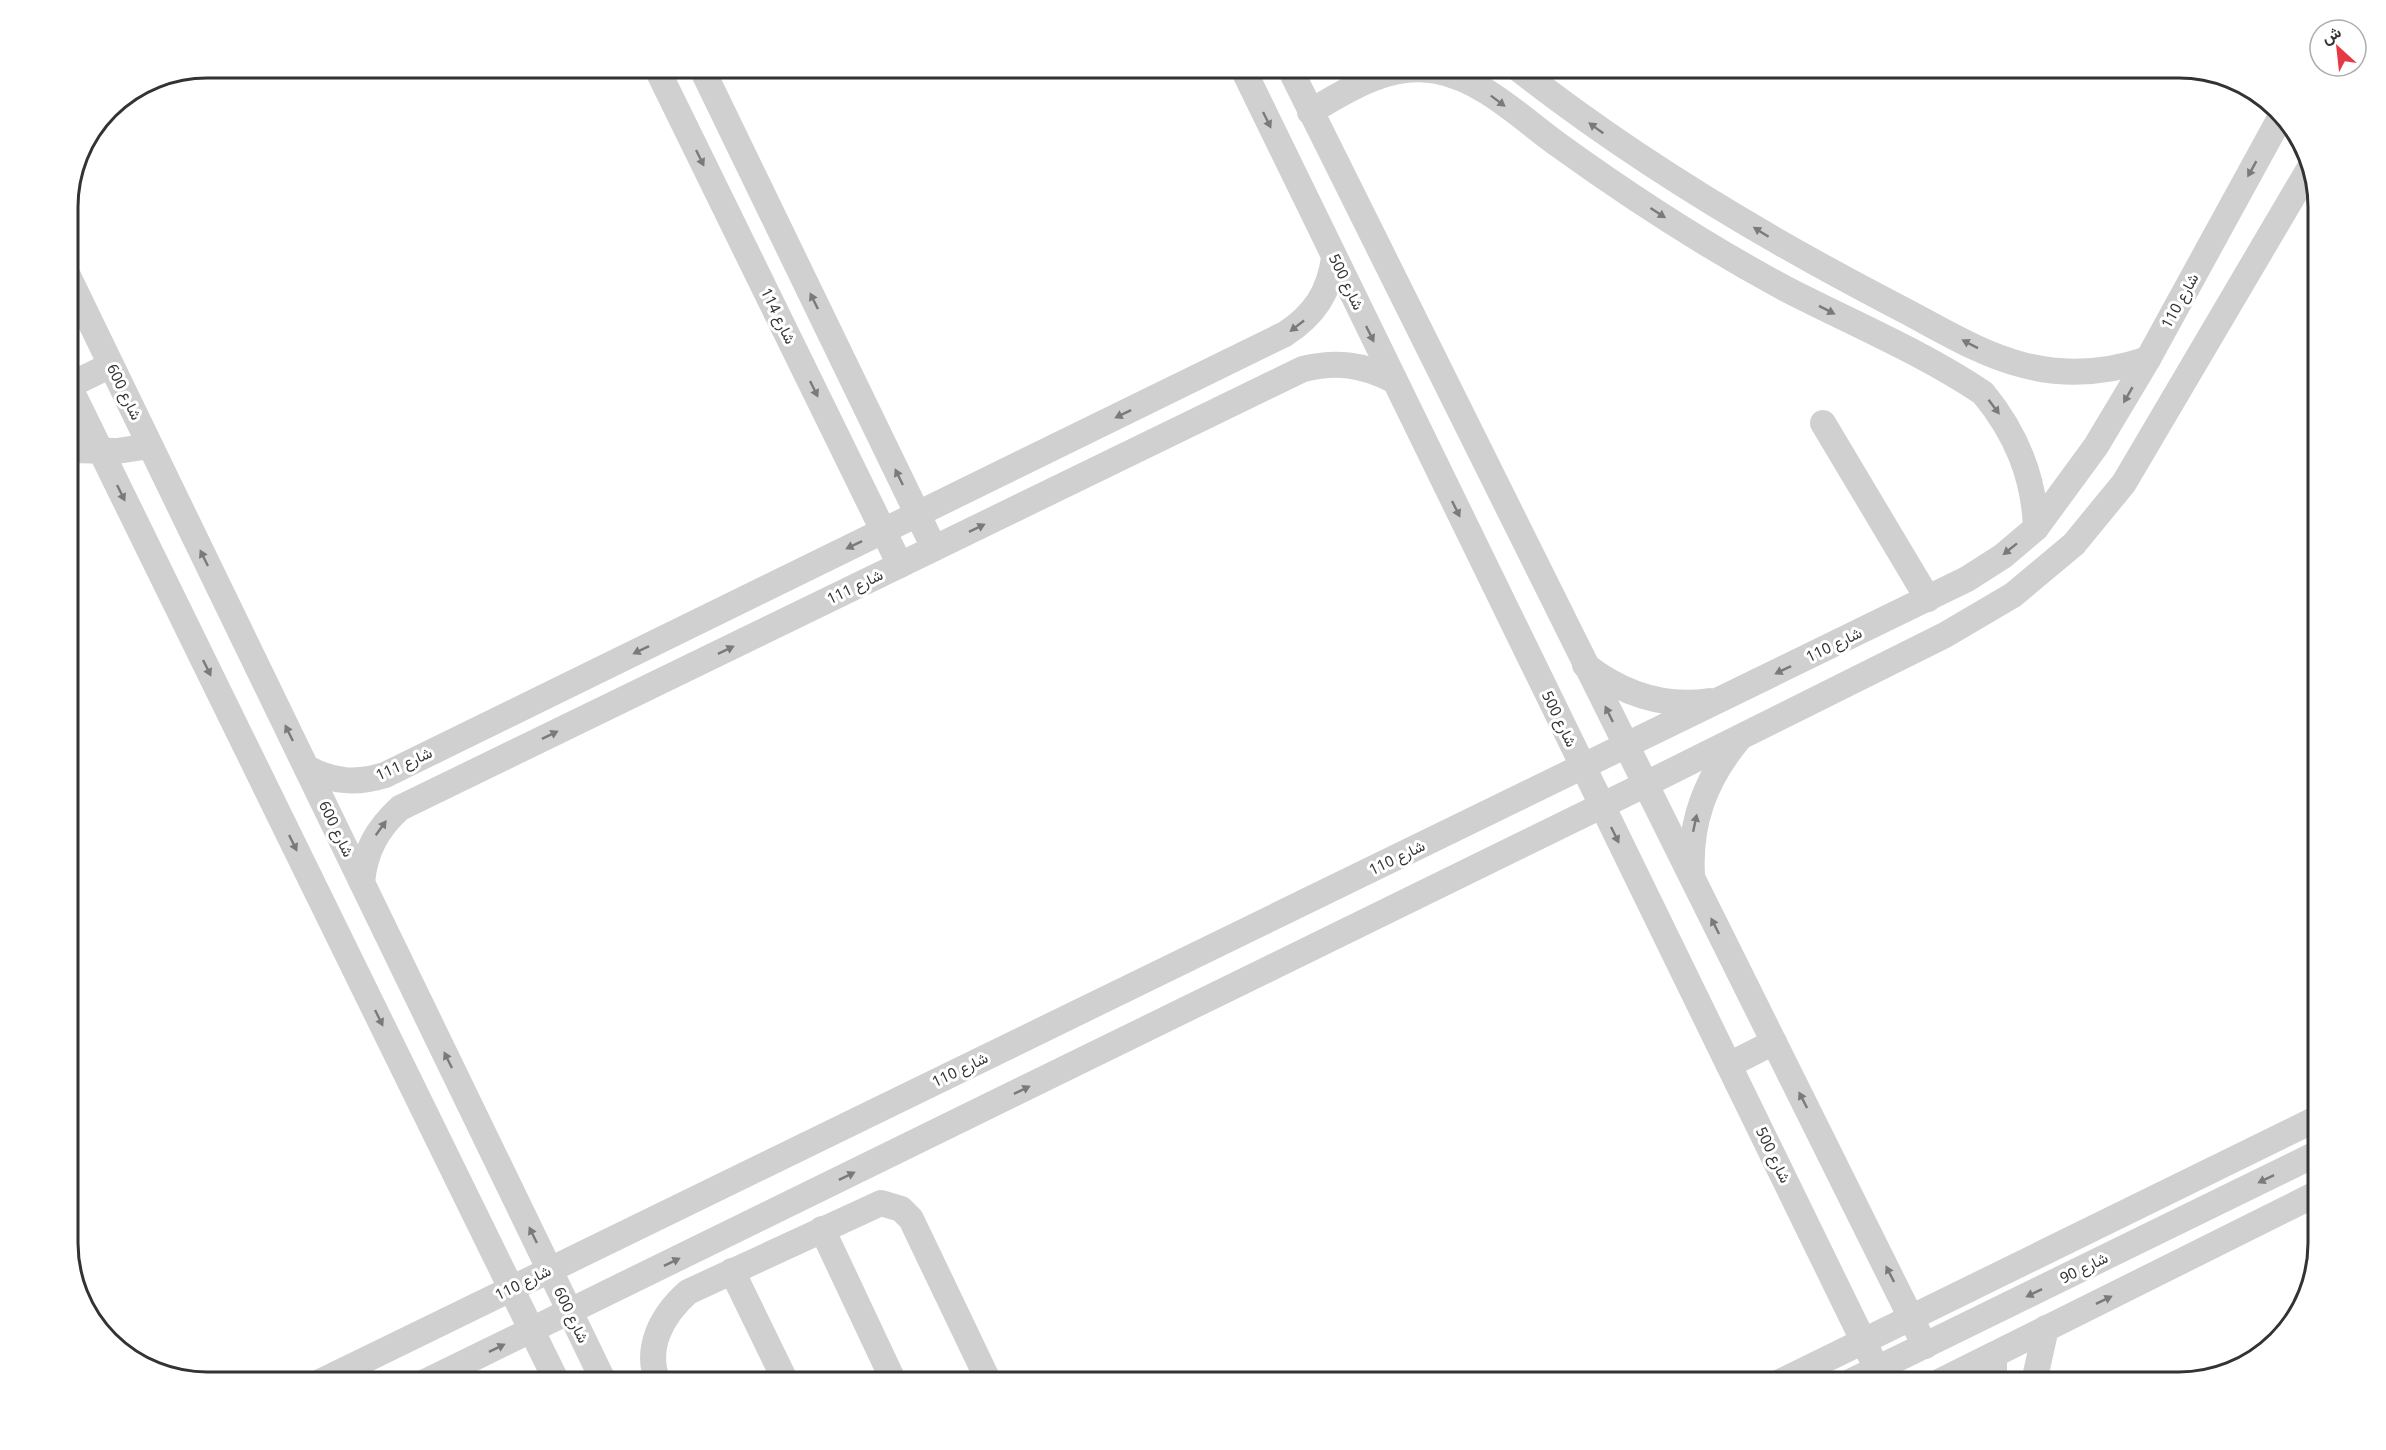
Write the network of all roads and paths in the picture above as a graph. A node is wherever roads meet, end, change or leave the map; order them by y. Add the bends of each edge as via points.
1 (661, 78) edge
2 (706, 78) edge
3 (1247, 78) edge
4 (1293, 78) edge
5 (1377, 78) edge
6 (1460, 78) edge
7 (1529, 78) edge
8 (722, 110) junction
9 (1310, 112) junction
10 (2277, 124) edge
11 (686, 128) junction
12 (2304, 177) edge
13 (1802, 257) junction
14 (1334, 258) junction
15 (1785, 288) junction
16 (78, 297) edge
17 (829, 331) junction
18 (793, 347) junction
19 (2148, 359) junction
20 (111, 365) junction
21 (78, 380) edge
22 (1393, 380) junction
23 (78, 405) edge
24 (1823, 423) dead end
25 (150, 446) junction
26 (78, 450) edge
27 (101, 451) junction
28 (917, 514) junction
29 (2036, 528) junction
30 (883, 531) junction
31 (934, 548) junction
32 (900, 565) junction
33 (1928, 599) junction
34 (1584, 664) junction
35 (1725, 698) junction
36 (1740, 737) junction
37 (1625, 747) junction
38 (307, 768) junction
39 (1582, 768) junction
40 (1644, 785) junction
41 (1601, 806) junction
42 (1692, 881) junction
43 (362, 882) junction
44 (1774, 1042) junction
45 (1729, 1065) junction
46 (2308, 1123) edge
47 (2308, 1159) edge
48 (2308, 1198) edge
49 (822, 1229) junction
50 (550, 1270) junction
51 (732, 1270) junction
52 (511, 1289) junction
53 (570, 1312) junction
54 (1912, 1317) junction
55 (2046, 1328) junction
56 (532, 1330) junction
57 (1865, 1341) junction
58 (1925, 1346) junction
59 (1994, 1355) junction
60 (1877, 1369) junction
61 (342, 1372) edge
62 (448, 1372) edge
63 (552, 1372) edge
64 (599, 1372) edge
65 (656, 1372) edge
66 (781, 1372) edge
67 (889, 1372) edge
68 (984, 1372) edge
69 (1802, 1372) edge
70 (1871, 1372) edge
71 (1961, 1372) edge
72 (1994, 1372) edge
73 (2036, 1372) edge

1 - 11 street, شارع 114
2 - 8 street
3 -> 14 street, شارع 500
4 - 9 street
9 -> 5 street via 1348,89
6 -> 15 street via 1476,85 1626,192
13 -> 7 street via 1607,136
8 - 11 street
17 -> 8 street
9 - 34 street
10 -> 19 street, شارع 110
11 -> 18 street, شارع 114
12 - 36 street via 2124,483 2074,544 2045,571 1980,616
13 - 15 street
19 -> 13 street via 2086,372 2022,365 1982,350
14 -> 22 street, شارع 500
14 -> 28 street, شارع 111 via 1331,277 1319,302 1301,324 1285,334
15 -> 29 street via 1983,393 1999,412 2022,456 2035,504
16 - 20 street, شارع 600
17 - 18 street
28 -> 17 street
18 -> 30 street, شارع 114
19 -> 29 street, شارع 110 via 2096,446
20 - 21 street
20 - 25 street, شارع 600
31 -> 22 street, شارع 111 via 1303,369 1340,363 1376,371
22 -> 39 street, شارع 500
23 - 27 street
24 - 33 street
25 - 27 street
38 -> 25 street, شارع 600
26 - 27 street
27 -> 52 street
28 - 30 street, شارع 111
28 - 31 street
29 -> 33 street, شارع 110 via 2003,556
30 - 32 street, شارع 114
30 -> 38 street, شارع 111 via 385,775 345,781 321,776
31 - 32 street, شارع 111
43 -> 32 street, شارع 111 via 369,848 387,819 400,808
33 -> 35 street, شارع 110
34 - 35 street via 1616,686 1652,699 1688,703
37 -> 34 street
35 - 37 street, شارع 110
36 - 40 street
42 -> 36 street via 1692,846 1700,804 1710,780
37 - 39 street, شارع 110
37 - 40 street
38 - 43 street, شارع 600
39 - 41 street, شارع 500
39 - 50 street, شارع 110
40 - 41 street
40 - 42 street
41 -> 45 street, شارع 500
53 -> 41 street
44 -> 42 street
50 -> 43 street, شارع 600
44 - 45 street
54 -> 44 street
45 - 57 street, شارع 500
46 - 54 street
47 -> 58 street, شارع 90
55 -> 48 street
49 - 51 street
49 - 67 street
49 - 68 street via 880,1203 907,1213
50 - 52 street, شارع 110
50 - 53 street, شارع 600
51 - 65 street via 688,1292 673,1305 655,1340
51 - 66 street
52 - 56 street
52 - 61 street, شارع 110
53 - 56 street
53 - 64 street, شارع 600
54 - 57 street
54 - 58 street
55 - 59 street
55 - 73 street
62 -> 56 street
56 - 63 street
57 - 60 street, شارع 500
57 - 69 street
58 - 60 street, شارع 90
59 - 71 street
59 - 72 street
60 - 70 street, شارع 90

